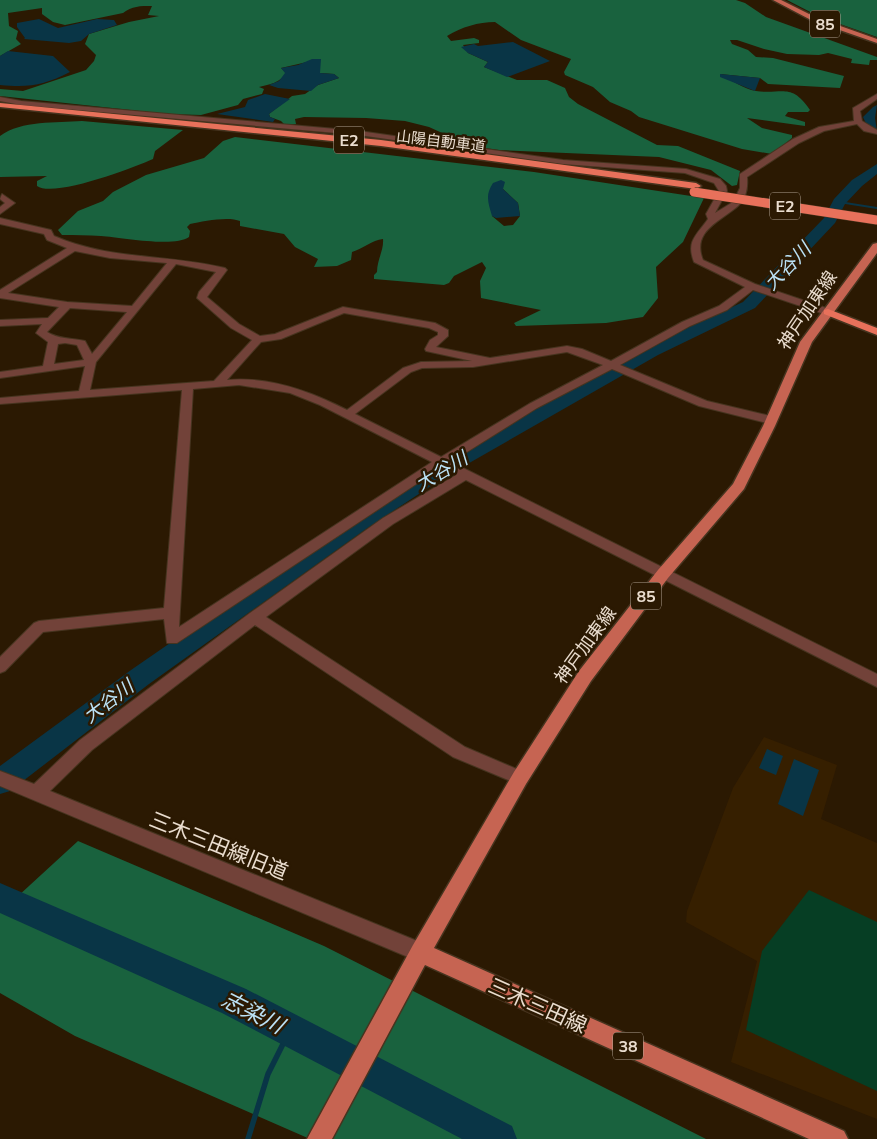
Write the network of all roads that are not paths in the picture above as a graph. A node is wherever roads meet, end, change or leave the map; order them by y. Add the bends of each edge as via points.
1 (776, 0) edge
2 (877, 41) edge
3 (877, 96) edge
4 (0, 99) edge
5 (0, 105) edge
6 (0, 110) edge
7 (858, 122) junction
8 (877, 132) edge
9 (695, 189) junction
10 (2, 197) dead end
11 (0, 211) edge
12 (877, 214) edge
13 (712, 219) junction
14 (877, 220) edge
15 (0, 221) edge
16 (877, 246) edge
17 (72, 249) junction
18 (174, 261) junction
19 (754, 287) junction
20 (0, 294) edge
21 (67, 305) junction
22 (134, 309) junction
23 (828, 312) junction
24 (51, 321) junction
25 (0, 323) edge
26 (877, 327) edge
27 (877, 332) edge
28 (258, 339) junction
29 (53, 341) junction
30 (489, 361) junction
31 (91, 362) junction
32 (610, 365) junction
33 (48, 368) junction
34 (628, 373) joint
35 (0, 375) edge
36 (218, 383) junction
37 (188, 386) junction
38 (84, 394) junction
39 (0, 401) edge
40 (347, 415) junction
41 (772, 420) junction
42 (441, 462) junction
43 (465, 475) junction
44 (663, 574) junction
45 (172, 613) junction
46 (255, 617) junction
47 (0, 667) edge
48 (877, 681) edge
49 (0, 778) edge
50 (520, 778) junction
51 (36, 794) junction
52 (420, 952) junction
53 (322, 1135) edge
54 (836, 1139) edge

1 - 2 main road, 85 via 824,24
3 - 7 street via 856,110
4 - 13 street via 359,133 563,162 691,171 717,180 722,186 717,206 710,214
5 - 9 highway, 山陽自動車道 / E2 via 372,142
6 - 9 highway, 山陽自動車道 / E2 via 376,148
7 - 8 street
7 - 13 street via 822,128 770,157 743,176 744,188 736,204
9 - 12 highway, 山陽自動車道 / E2
9 - 14 highway, 山陽自動車道 / E2, bridge
10 - 11 street via 11,203
13 - 19 street via 696,242 694,250 699,262
15 - 17 street via 48,232 50,238
16 - 23 main road, 神戸加東線 / 85
17 - 18 street via 92,254
17 - 20 street
18 - 22 street
18 - 28 street via 222,270 202,298 235,326
19 - 23 street
19 - 32 street via 723,308
20 - 21 street
21 - 22 street
21 - 24 street
22 - 31 street
23 - 26 highway
23 - 27 highway
23 - 41 main road, 神戸加東線 / 85 via 797,358
24 - 25 street
24 - 29 street via 41,333
28 - 30 street via 276,337 343,310 431,325 443,330 443,336 434,342 430,350
28 - 36 street
29 - 31 street via 81,343
29 - 33 street
30 - 32 street via 567,349
30 - 40 street via 421,365 407,370
31 - 33 street
31 - 38 street
32 - 34 street
32 - 42 street
33 - 35 street
34 - 41 street via 703,404
36 - 37 street
36 - 40 street via 239,382 293,390
37 - 38 street
37 - 45 street
38 - 39 street
40 - 42 street
41 - 44 main road, 神戸加東線 / 85 via 739,486
42 - 43 street
42 - 45 street via 172,639
43 - 44 street
43 - 46 street via 388,521
44 - 48 street
44 - 50 main road, 神戸加東線 / 85 via 585,676
45 - 47 street via 39,627
46 - 50 street via 459,752
46 - 51 street via 86,745
49 - 51 street, 三木三田線旧道
50 - 52 main road, 神戸加東線 / 85
51 - 52 street, 三木三田線旧道
52 - 53 main road
52 - 54 main road, 三木三田線 / 38

